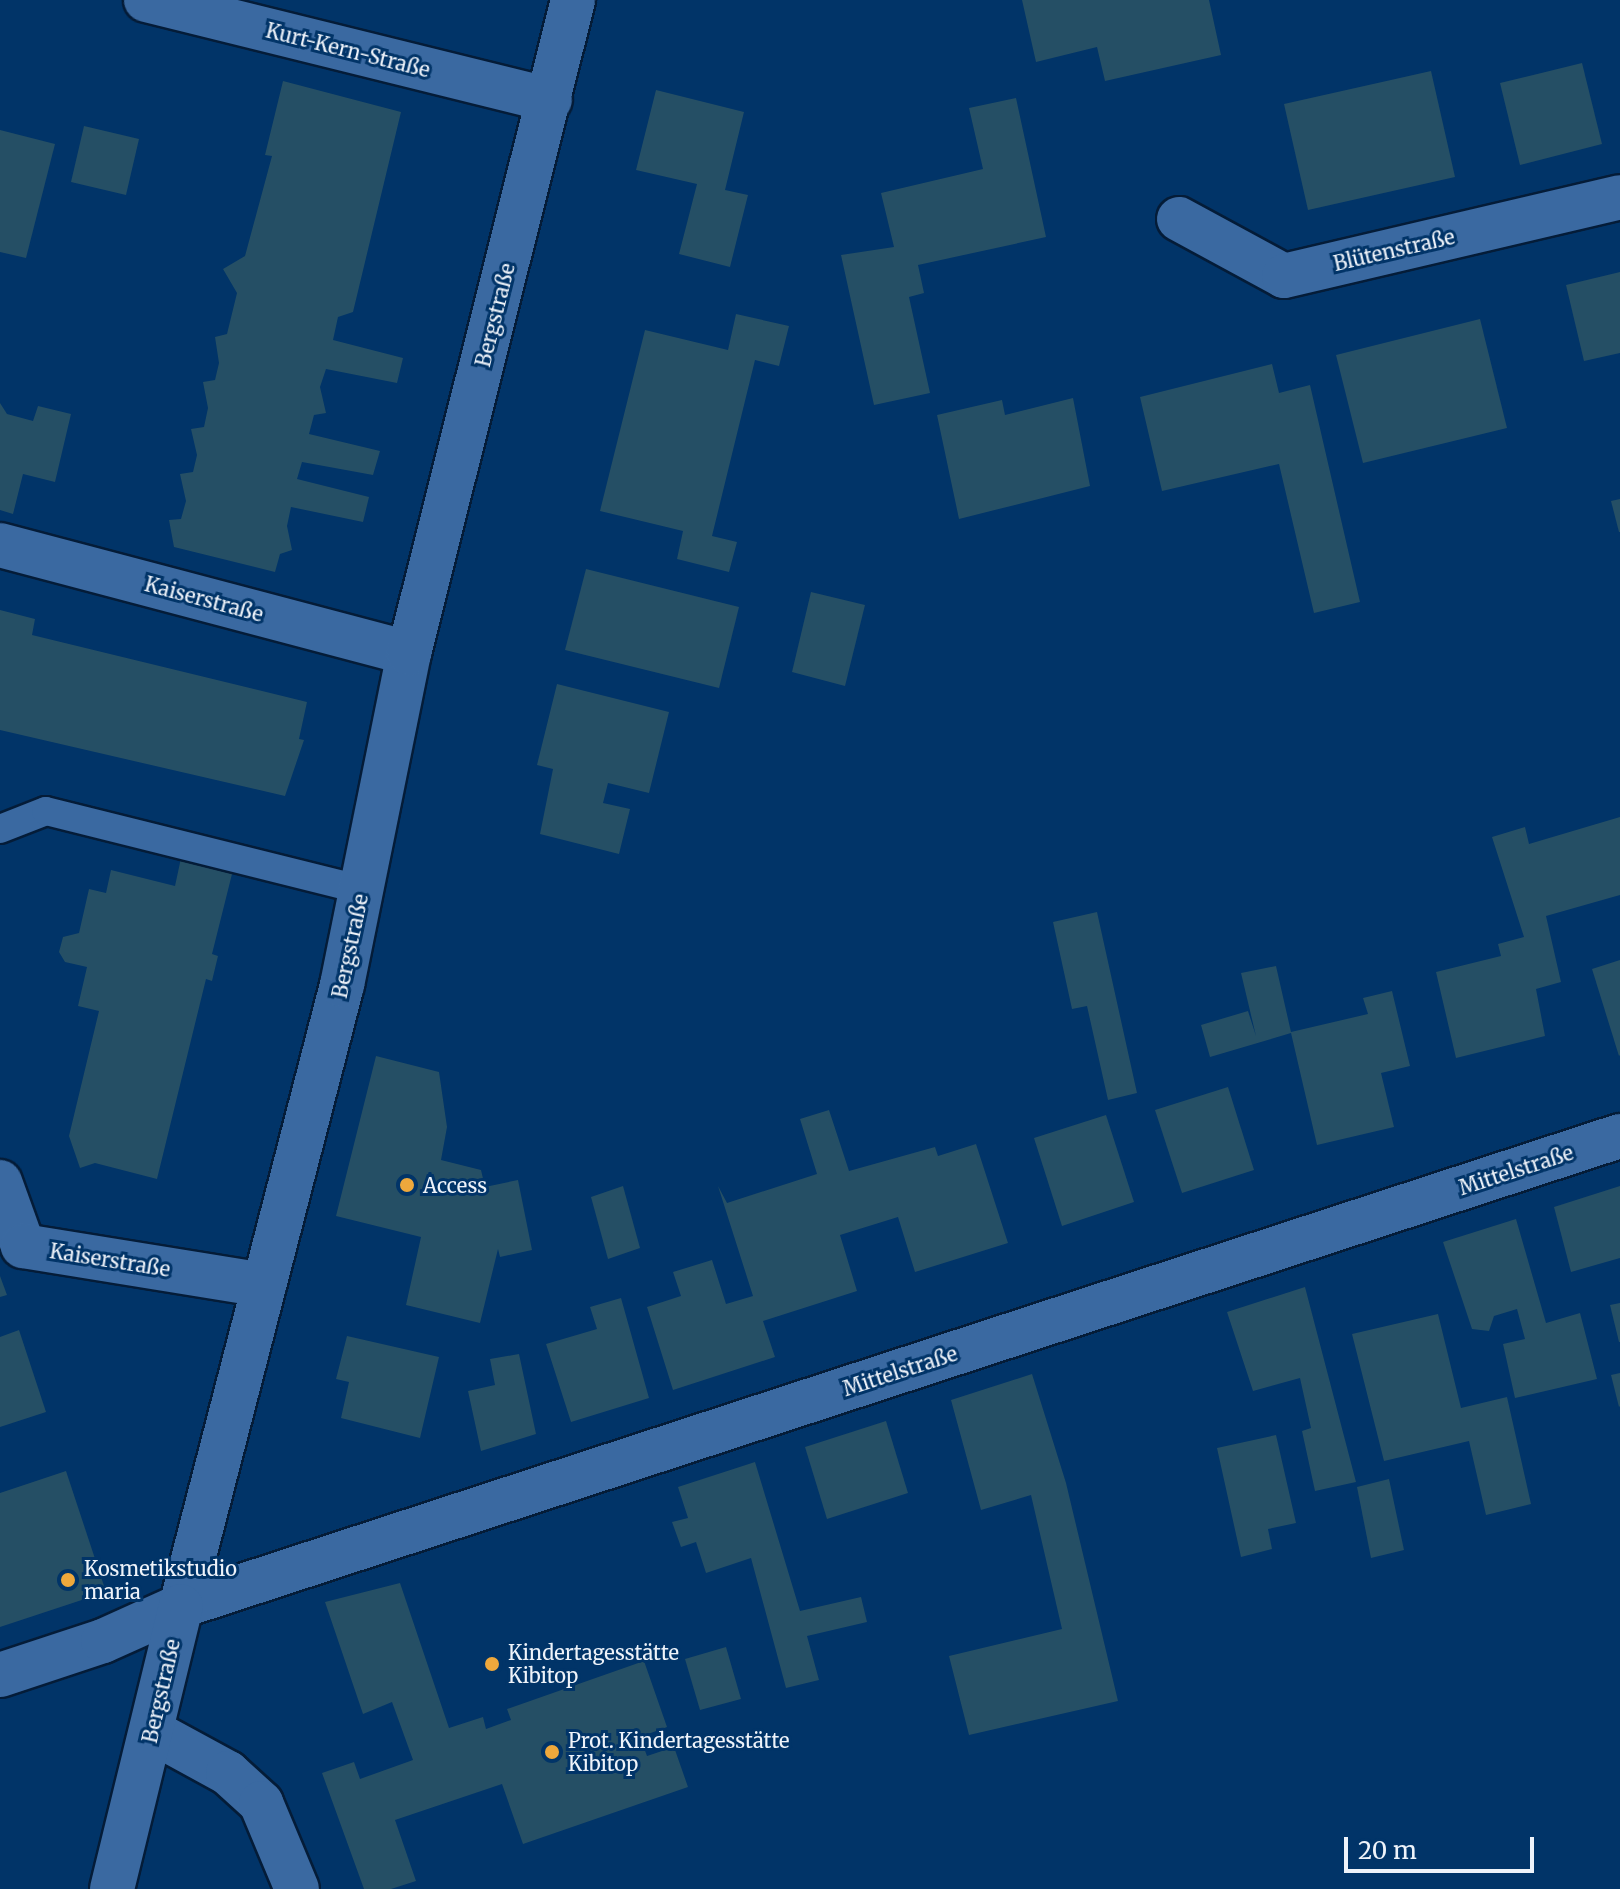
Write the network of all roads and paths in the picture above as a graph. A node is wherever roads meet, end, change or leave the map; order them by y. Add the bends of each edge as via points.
1 (146, 0) edge
2 (573, 0) edge
3 (550, 100) junction
4 (1620, 197) edge
5 (1179, 219) dead end
6 (0, 545) edge
7 (409, 653) junction
8 (0, 829) edge
9 (362, 890) junction
10 (1620, 1136) edge
11 (0, 1182) edge
12 (264, 1285) junction
13 (181, 1606) junction
14 (0, 1675) edge
15 (151, 1731) junction
16 (112, 1889) edge
17 (297, 1889) edge

1 - 3 street, Kurt-Kern-Straße
2 - 3 street, Bergstraße
3 - 7 street, Bergstraße
4 - 5 street, Blütenstraße via 1284,276
6 - 7 street, Kaiserstraße
7 - 9 street, Bergstraße
8 - 9 lane via 46,811
9 - 12 street, Bergstraße
10 - 13 street, Mittelstraße
11 - 12 street, Kaiserstraße via 23,1246
12 - 13 street, Bergstraße
13 - 14 street, Mittelstraße via 103,1641
13 - 15 street, Bergstraße
15 - 16 street, Bergstraße
15 - 17 street via 228,1773 261,1803

